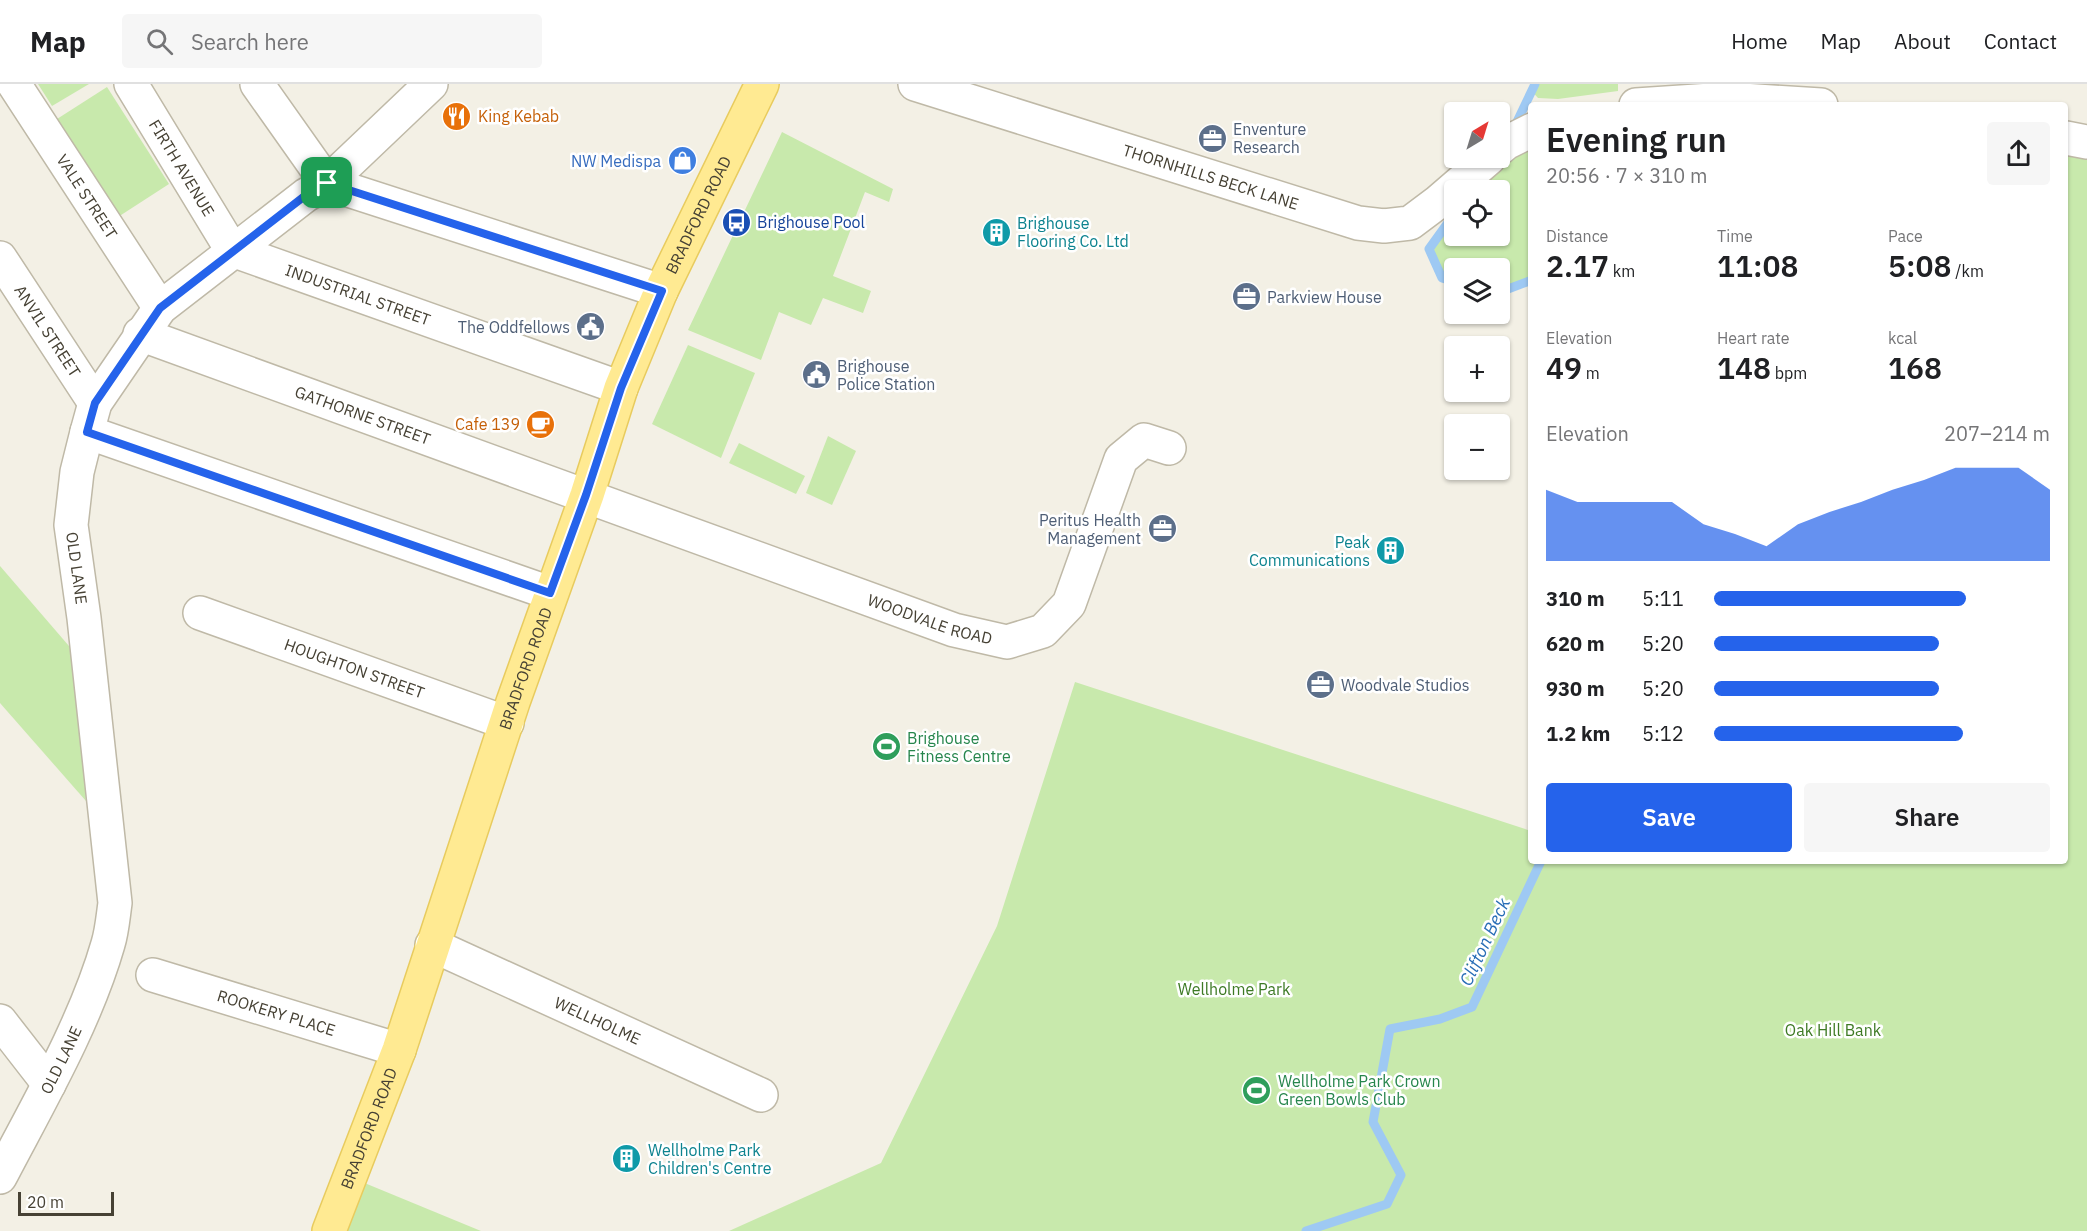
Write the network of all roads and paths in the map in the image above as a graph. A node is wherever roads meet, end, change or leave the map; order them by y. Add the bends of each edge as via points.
1 (14, 84) edge
2 (132, 84) edge
3 (257, 84) edge
4 (431, 84) edge
5 (762, 84) edge
6 (915, 84) edge
7 (1681, 102) edge
8 (1774, 102) edge
9 (1528, 132) edge
10 (2068, 138) edge
11 (1510, 140) edge
12 (2087, 142) edge
13 (1477, 168) edge
14 (327, 183) junction
15 (232, 250) junction
16 (0, 258) edge
17 (662, 291) junction
18 (160, 308) junction
19 (140, 334) junction
20 (621, 388) junction
21 (91, 417) junction
22 (1169, 448) dead end
23 (586, 495) junction
24 (550, 593) junction
25 (200, 613) dead end
26 (507, 723) junction
27 (432, 945) junction
28 (153, 975) dead end
29 (0, 1021) edge
30 (399, 1050) junction
31 (49, 1084) junction
32 (761, 1095) dead end
33 (0, 1177) edge
34 (329, 1231) edge

1 - 18 street, VALE STREET
2 - 15 street, FIRTH AVENUE
3 - 14 street
4 - 14 street, OLD LANE
5 - 17 main road, BRADFORD ROAD
6 - 13 street, THORNHILLS BECK LANE via 1358,223 1410,223
7 - 8 street
9 - 11 street
10 - 12 street
14 - 15 street, OLD LANE
14 - 17 street
15 - 18 street, OLD LANE
15 - 20 street, INDUSTRIAL STREET
16 - 21 street, ANVIL STREET
17 - 20 main road, BRADFORD ROAD
18 - 19 street, OLD LANE
19 - 21 street, OLD LANE
19 - 23 street, GATHORNE STREET
20 - 23 main road, BRADFORD ROAD
21 - 24 street
21 - 31 street, OLD LANE via 77,472 70,525 115,903 108,944
22 - 23 street, WOODVALE ROAD via 1144,440 1121,459 1069,604 1042,631 1007,642 954,630
23 - 24 main road, BRADFORD ROAD
24 - 26 main road, BRADFORD ROAD
25 - 26 street, HOUGHTON STREET
26 - 27 main road, BRADFORD ROAD
27 - 30 main road, BRADFORD ROAD
27 - 32 street, WELLHOLME
28 - 30 street, ROOKERY PLACE
29 - 31 street
30 - 34 main road, BRADFORD ROAD
31 - 33 street, OLD LANE

